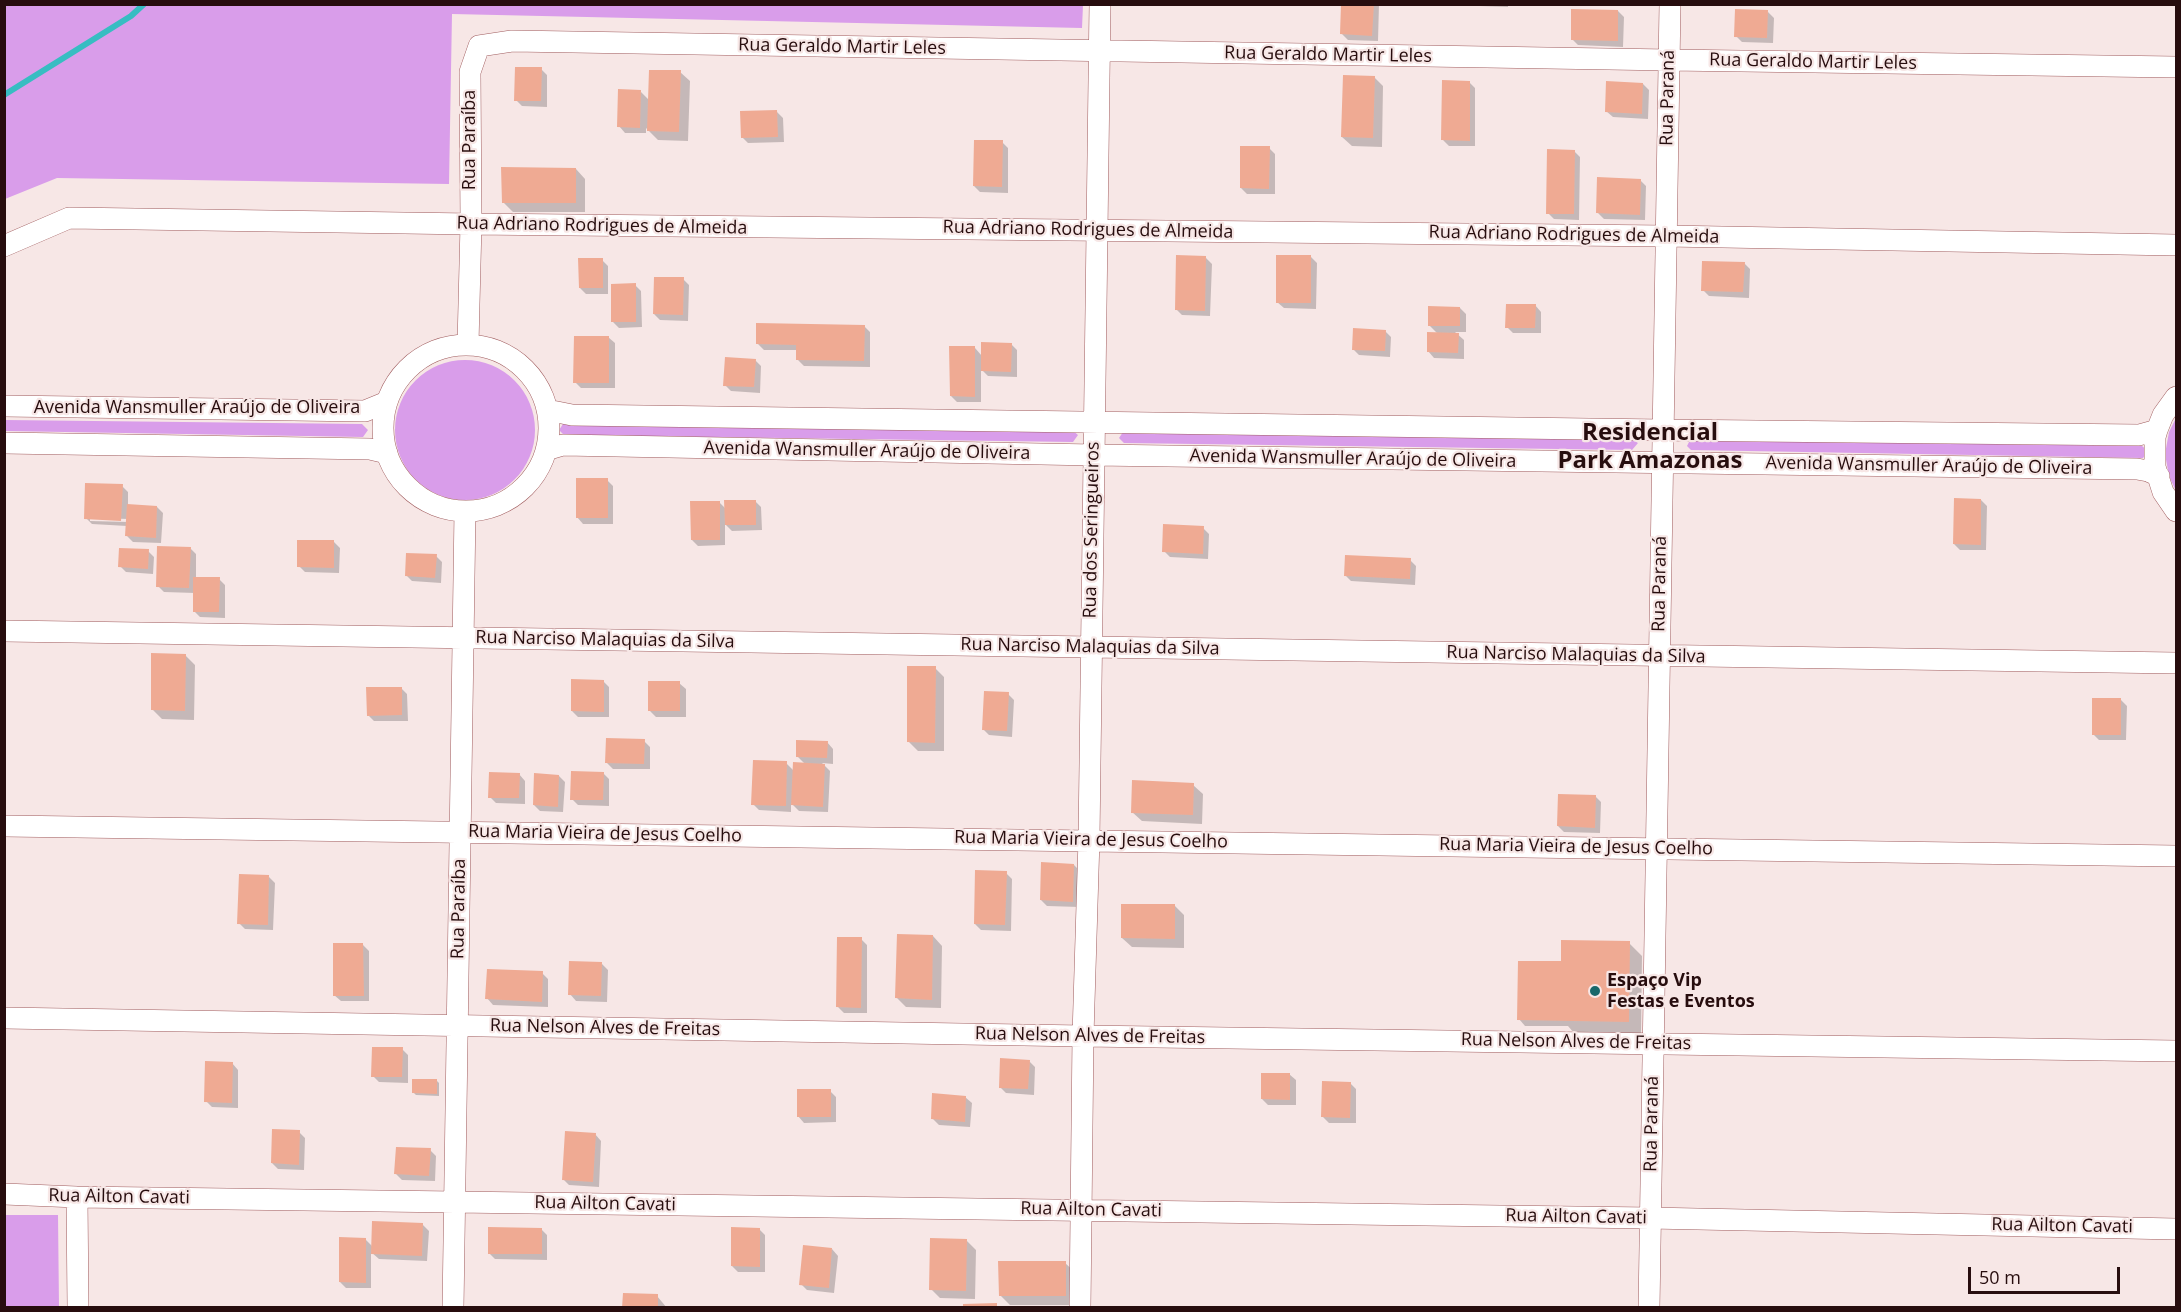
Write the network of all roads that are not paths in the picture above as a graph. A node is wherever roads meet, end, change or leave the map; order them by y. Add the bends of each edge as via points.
1 (1100, 4) edge
2 (1670, 4) edge
3 (479, 46) joint
4 (1099, 51) junction
5 (1669, 60) junction
6 (2176, 67) edge
7 (471, 224) junction
8 (1098, 230) junction
9 (1666, 236) junction
10 (2176, 245) edge
11 (4, 246) edge
12 (468, 344) junction
13 (2176, 397) edge
14 (387, 402) junction
15 (4, 406) edge
16 (548, 411) junction
17 (1094, 422) junction
18 (1662, 430) junction
19 (2157, 430) junction
20 (4, 442) edge
21 (546, 450) junction
22 (387, 453) junction
23 (1094, 455) junction
24 (1662, 463) junction
25 (2159, 476) junction
26 (465, 511) junction
27 (2176, 511) edge
28 (4, 631) edge
29 (463, 639) junction
30 (1091, 647) junction
31 (1659, 656) junction
32 (2176, 663) edge
33 (4, 826) edge
34 (460, 832) junction
35 (1089, 839) junction
36 (1656, 849) junction
37 (2176, 856) edge
38 (4, 1018) edge
39 (457, 1025) junction
40 (1083, 1036) junction
41 (1653, 1042) junction
42 (2176, 1051) edge
43 (4, 1194) edge
44 (77, 1197) junction
45 (455, 1202) junction
46 (1081, 1210) junction
47 (1650, 1218) junction
48 (2176, 1229) edge
49 (78, 1308) edge
50 (453, 1308) edge
51 (1080, 1308) edge
52 (1649, 1308) edge

1 - 4 street, Rua dos Seringueiros
2 - 5 street, Rua Paraná
3 - 4 street, Rua Geraldo Martir Leles via 512,41
3 - 7 street, Rua Paraíba via 470,72
4 - 5 street, Rua Geraldo Martir Leles
4 - 8 street, Rua dos Seringueiros
5 - 6 street, Rua Geraldo Martir Leles
5 - 9 street, Rua Paraná
7 - 8 street, Rua Adriano Rodrigues de Almeida
7 - 11 street, Rua Adriano Rodrigues de Almeida via 69,218
7 - 12 street, Rua Paraíba
8 - 9 street, Rua Adriano Rodrigues de Almeida
8 - 17 street, Rua dos Seringueiros
9 - 10 street, Rua Adriano Rodrigues de Almeida
9 - 18 street, Rua Paraná
12 - 14 street, Avenida Wansmuller Araújo de Oliveira via 439,348 414,362 395,383
12 - 16 street, Avenida Wansmuller Araújo de Oliveira via 496,350 521,365 538,387
13 - 19 street
14 - 15 street, Avenida Wansmuller Araújo de Oliveira via 365,411
14 - 22 street, Avenida Wansmuller Araújo de Oliveira via 382,425
16 - 17 street, Avenida Wansmuller Araújo de Oliveira via 572,415
16 - 21 street, Avenida Wansmuller Araújo de Oliveira
17 - 18 street, Avenida Wansmuller Araújo de Oliveira
17 - 23 street, Rua dos Seringueiros
18 - 19 street, Avenida Wansmuller Araújo de Oliveira via 2139,435
18 - 24 street, Rua Paraná
19 - 25 street via 2155,467
20 - 22 street, Avenida Wansmuller Araújo de Oliveira via 370,449
21 - 23 street, Avenida Wansmuller Araújo de Oliveira via 563,445
21 - 26 street, Avenida Wansmuller Araújo de Oliveira via 528,484 510,499 488,508
22 - 26 street, Avenida Wansmuller Araújo de Oliveira via 402,482 420,497 442,507
23 - 24 street, Avenida Wansmuller Araújo de Oliveira
23 - 30 street, Rua dos Seringueiros
24 - 25 street, Avenida Wansmuller Araújo de Oliveira via 2137,469
24 - 31 street, Rua Paraná
25 - 27 street via 2163,492
26 - 29 street, Rua Paraíba
28 - 29 street, Rua Narciso Malaquias da Silva
29 - 30 street, Rua Narciso Malaquias da Silva
29 - 34 street, Rua Paraíba
30 - 31 street, Rua Narciso Malaquias da Silva
30 - 35 street, Rua dos Seringueiros
31 - 32 street, Rua Narciso Malaquias da Silva
31 - 36 street, Rua Paraná
33 - 34 street, Rua Maria Vieira de Jesus Coelho
34 - 35 street, Rua Maria Vieira de Jesus Coelho
34 - 39 street, Rua Paraíba
35 - 36 street, Rua Maria Vieira de Jesus Coelho
35 - 40 street, Rua dos Seringueiros
36 - 37 street, Rua Maria Vieira de Jesus Coelho
36 - 41 street, Rua Paraná
38 - 39 street, Rua Nelson Alves de Freitas
39 - 40 street, Rua Nelson Alves de Freitas
39 - 45 street, Rua Paraíba
40 - 41 street, Rua Nelson Alves de Freitas
40 - 46 street, Rua dos Seringueiros
41 - 42 street, Rua Nelson Alves de Freitas
41 - 47 street, Rua Paraná
43 - 44 street, Rua Ailton Cavati
44 - 45 street, Rua Ailton Cavati
44 - 49 street
45 - 46 street, Rua Ailton Cavati
45 - 50 street, Rua Paraíba
46 - 47 street, Rua Ailton Cavati
46 - 51 street, Rua dos Seringueiros
47 - 48 street, Rua Ailton Cavati
47 - 52 street, Rua Paraná

